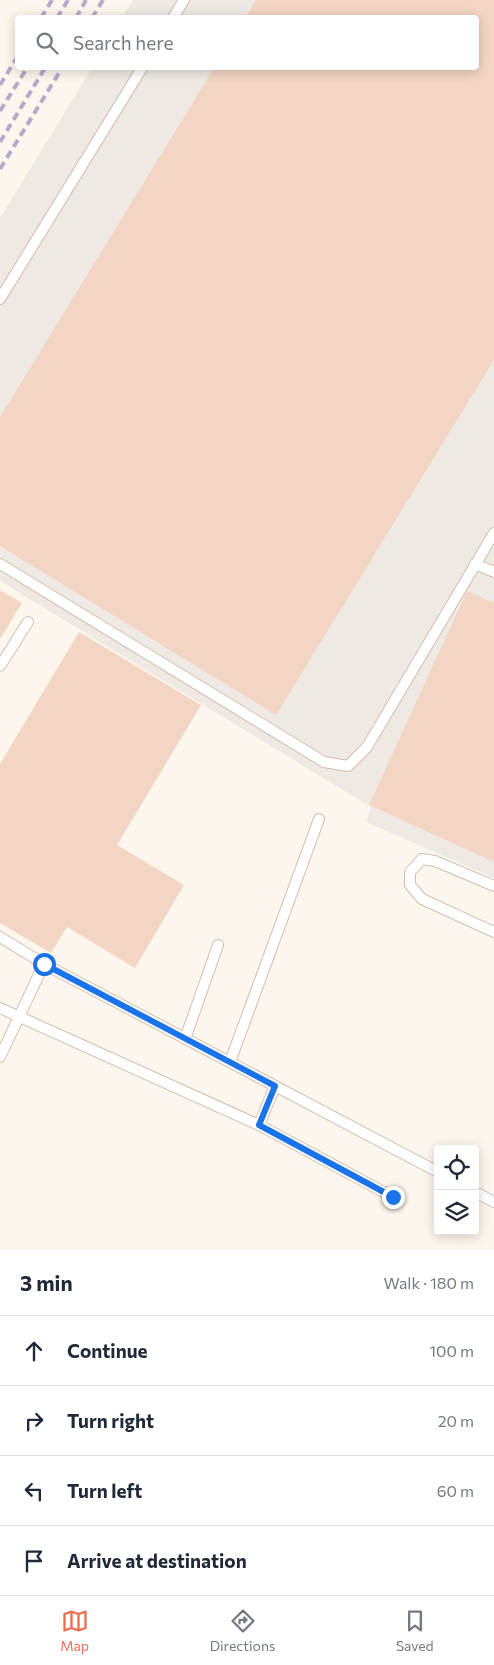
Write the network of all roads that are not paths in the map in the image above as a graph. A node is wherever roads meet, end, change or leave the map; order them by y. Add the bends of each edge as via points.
1 (184, 0) edge
2 (175, 15) edge
3 (141, 70) edge
4 (0, 299) edge
5 (494, 533) edge
6 (0, 564) edge
7 (475, 564) junction
8 (494, 572) edge
9 (28, 622) dead end
10 (0, 666) edge
11 (319, 819) dead end
12 (494, 886) edge
13 (494, 932) edge
14 (0, 937) edge
15 (218, 945) dead end
16 (44, 964) junction
17 (0, 1008) edge
18 (18, 1017) junction
19 (185, 1039) junction
20 (0, 1057) edge
21 (230, 1062) junction
22 (275, 1086) junction
23 (259, 1125) junction
24 (434, 1170) edge
25 (479, 1194) edge
26 (393, 1197) dead end
27 (494, 1202) edge

1 - 2 lane
3 - 4 lane
5 - 7 lane
6 - 7 lane via 324,762 348,766 367,747
7 - 8 lane
9 - 10 lane
11 - 21 lane
12 - 13 lane via 435,861 422,860 410,872 410,885 422,899
14 - 16 lane
15 - 19 lane
16 - 18 lane
16 - 19 lane
17 - 18 lane
18 - 20 lane
18 - 23 lane
19 - 21 lane
21 - 22 lane
22 - 23 lane
22 - 24 lane
23 - 26 lane
25 - 27 lane

